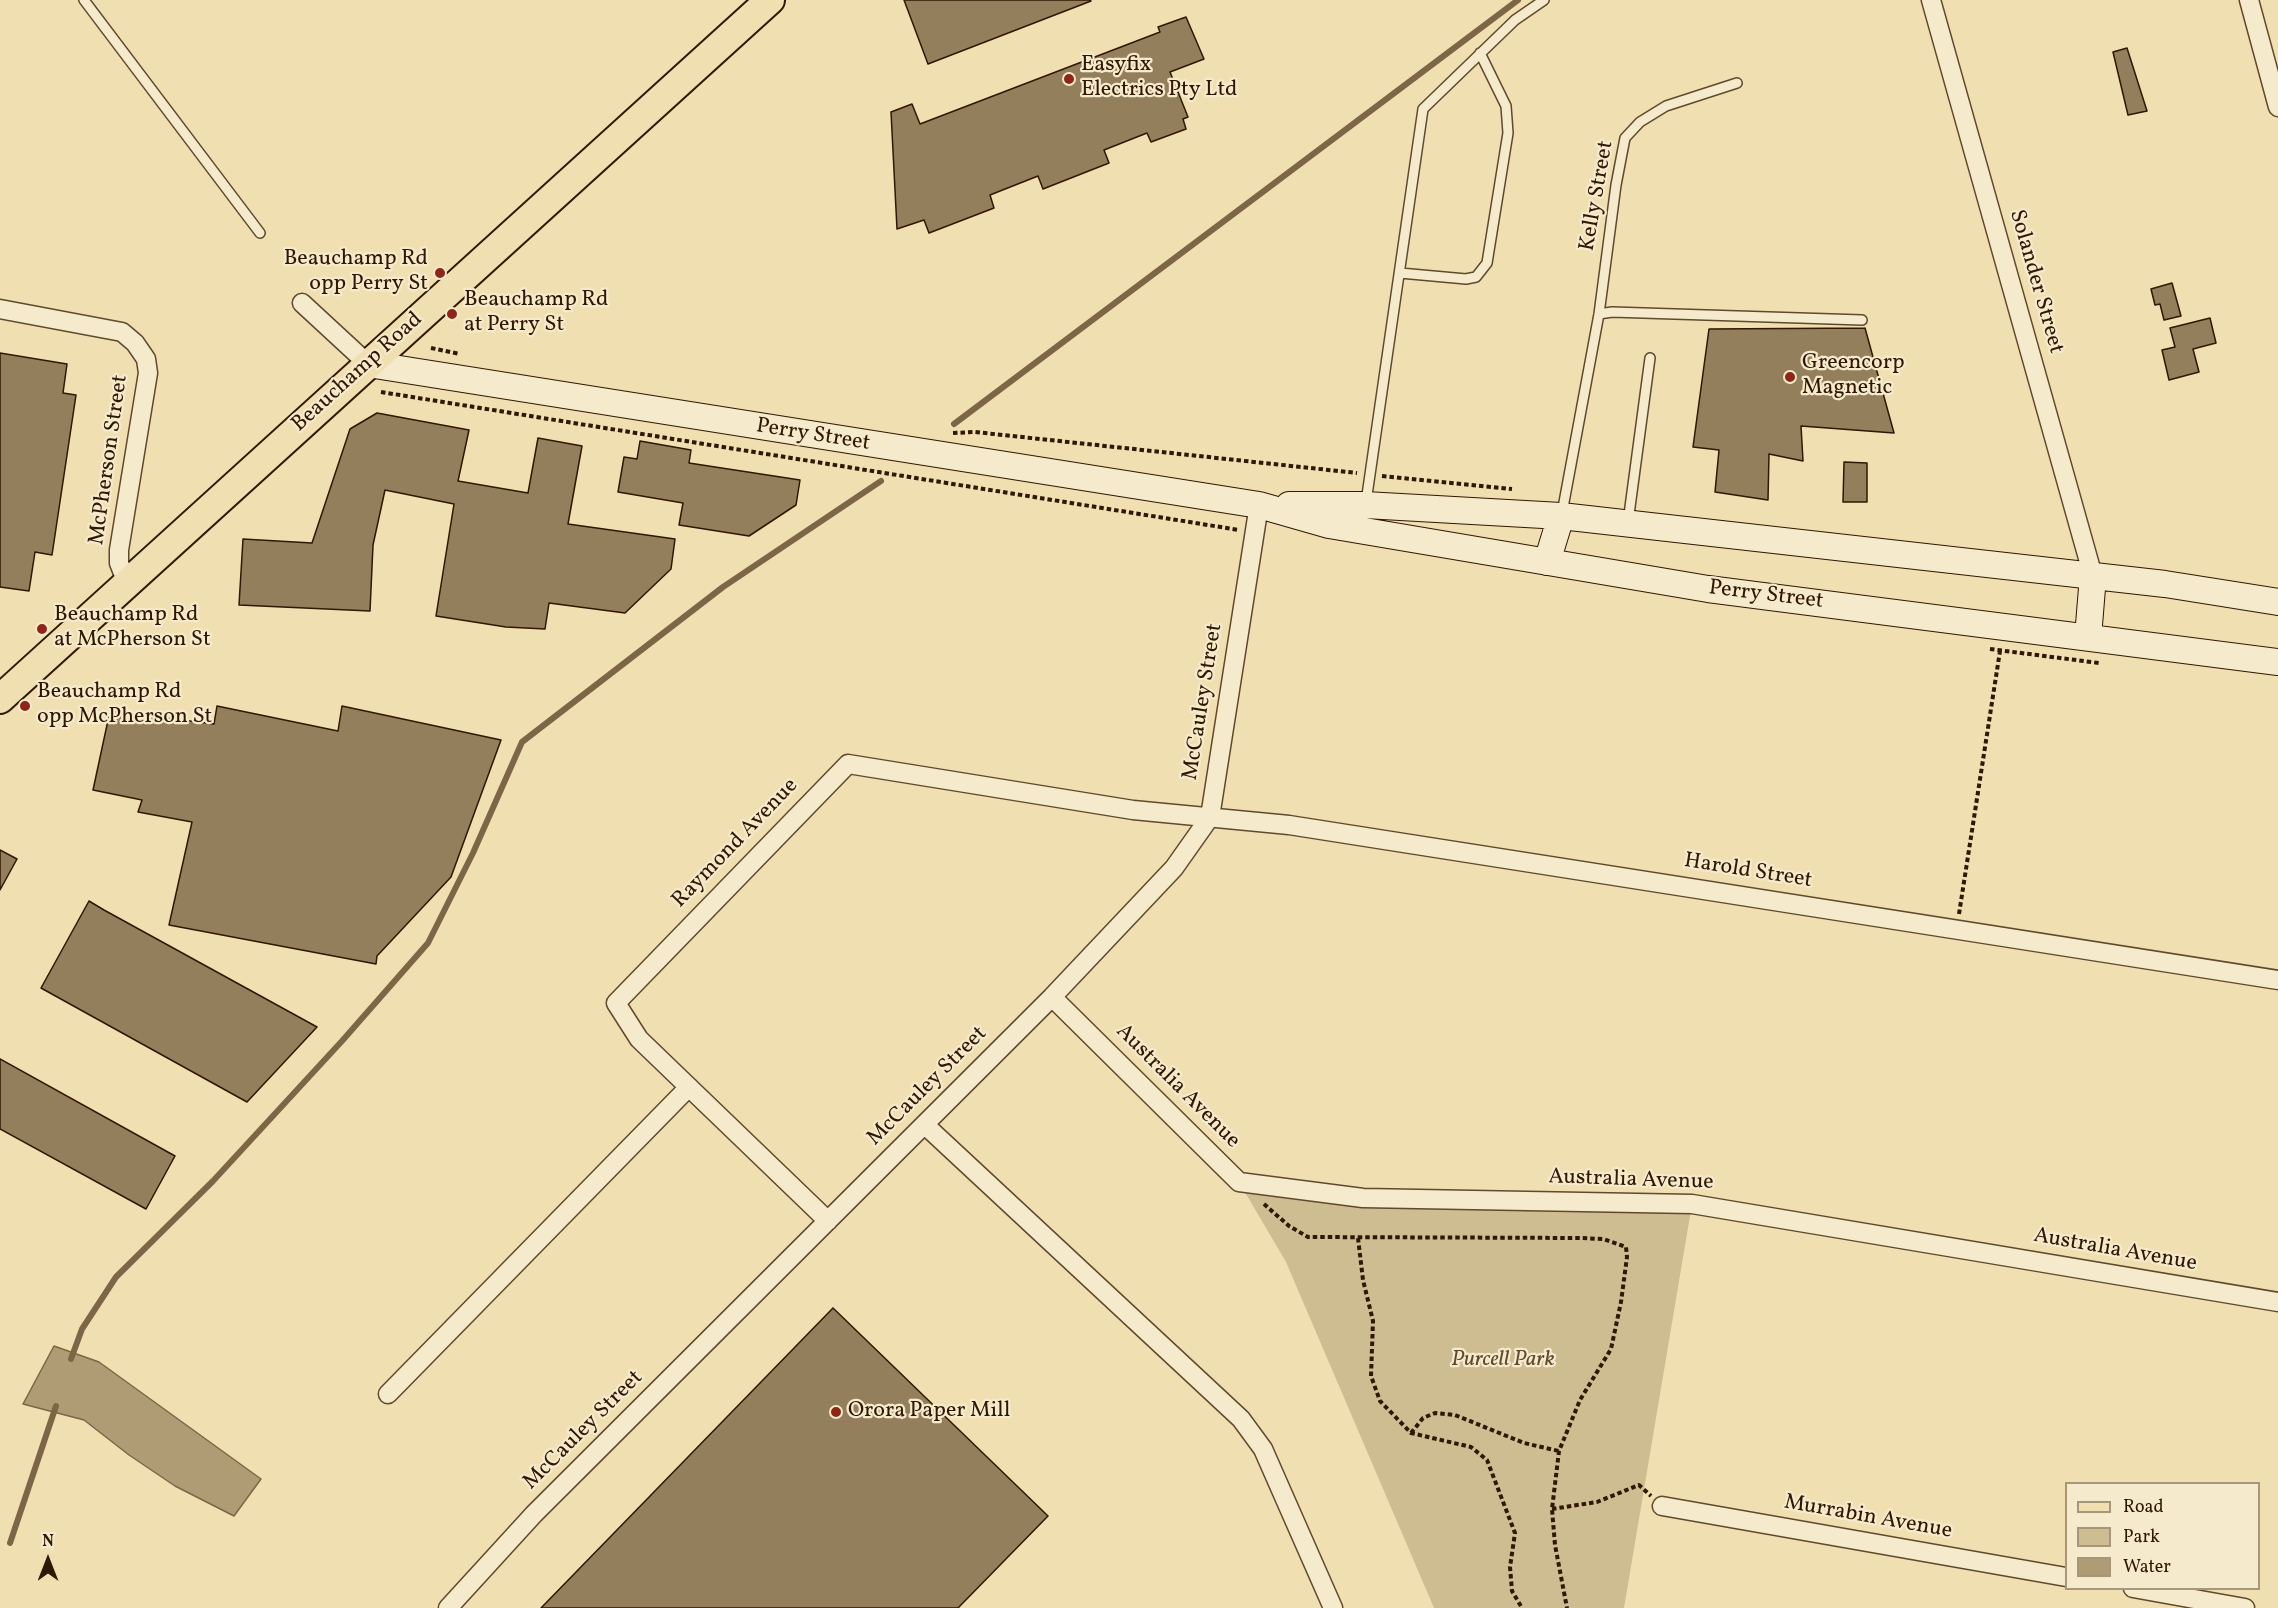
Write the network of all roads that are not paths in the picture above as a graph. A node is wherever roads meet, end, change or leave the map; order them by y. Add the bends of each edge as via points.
1 (84, 0) edge
2 (770, 0) edge
3 (1544, 0) edge
4 (1930, 0) edge
5 (2249, 0) edge
6 (1480, 52) junction
7 (1737, 83) dead end
8 (2278, 107) edge
9 (260, 233) dead end
10 (1400, 273) junction
11 (302, 303) dead end
12 (0, 309) edge
13 (1599, 314) junction
14 (1862, 320) dead end
15 (1650, 358) dead end
16 (369, 364) junction
17 (1259, 505) junction
18 (1365, 505) junction
19 (1561, 516) junction
20 (1627, 524) junction
21 (1547, 562) junction
22 (2093, 576) junction
23 (127, 583) junction
24 (2278, 602) edge
25 (2088, 637) junction
26 (2278, 662) edge
27 (0, 699) edge
28 (1210, 817) junction
29 (2278, 980) edge
30 (1052, 997) junction
31 (689, 1087) junction
32 (925, 1125) junction
33 (828, 1221) junction
34 (2278, 1302) edge
35 (388, 1394) dead end
36 (1662, 1506) road end
37 (2065, 1577) edge
38 (2144, 1590) edge
39 (448, 1608) edge
40 (1333, 1608) edge
41 (2245, 1608) edge

1 - 9 lane
2 - 16 main road, Beauchamp Road
3 - 6 lane
4 - 22 street, Solander Street
5 - 8 street
6 - 10 lane via 1423,109
6 - 10 lane via 1506,106 1508,133 1487,263 1476,277 1466,279
7 - 13 lane, Kelly Street via 1666,106 1640,122 1625,138
10 - 18 lane
11 - 16 street
12 - 23 street, McPherson Street via 122,332 146,359 148,373 119,550 119,563
13 - 14 lane
13 - 19 lane, Kelly Street
15 - 20 lane
16 - 17 street, Perry Street
16 - 23 main road, Beauchamp Road
17 - 18 street, Perry Street
17 - 21 street, Perry Street via 1329,525
17 - 28 street, McCauley Street
18 - 19 street, Perry Street
19 - 20 street, Perry Street
19 - 21 street
20 - 22 street, Perry Street
21 - 25 street, Perry Street via 1708,589
22 - 24 street, Perry Street
22 - 25 street
23 - 27 main road, Beauchamp Road
25 - 26 street, Perry Street
28 - 29 street, Harold Street via 1289,825
28 - 30 street, McCauley Street via 1174,868
28 - 31 street, Raymond Avenue via 1133,810 848,764 616,1003 639,1040
30 - 32 street, McCauley Street
30 - 34 street, Australia Avenue via 1239,1182 1363,1198 1692,1204
31 - 33 street, Raymond Avenue
31 - 35 street
32 - 33 street, McCauley Street
32 - 40 street via 1241,1419 1263,1449
33 - 39 street, McCauley Street via 534,1514
36 - 37 street, Murrabin Avenue
38 - 41 street

